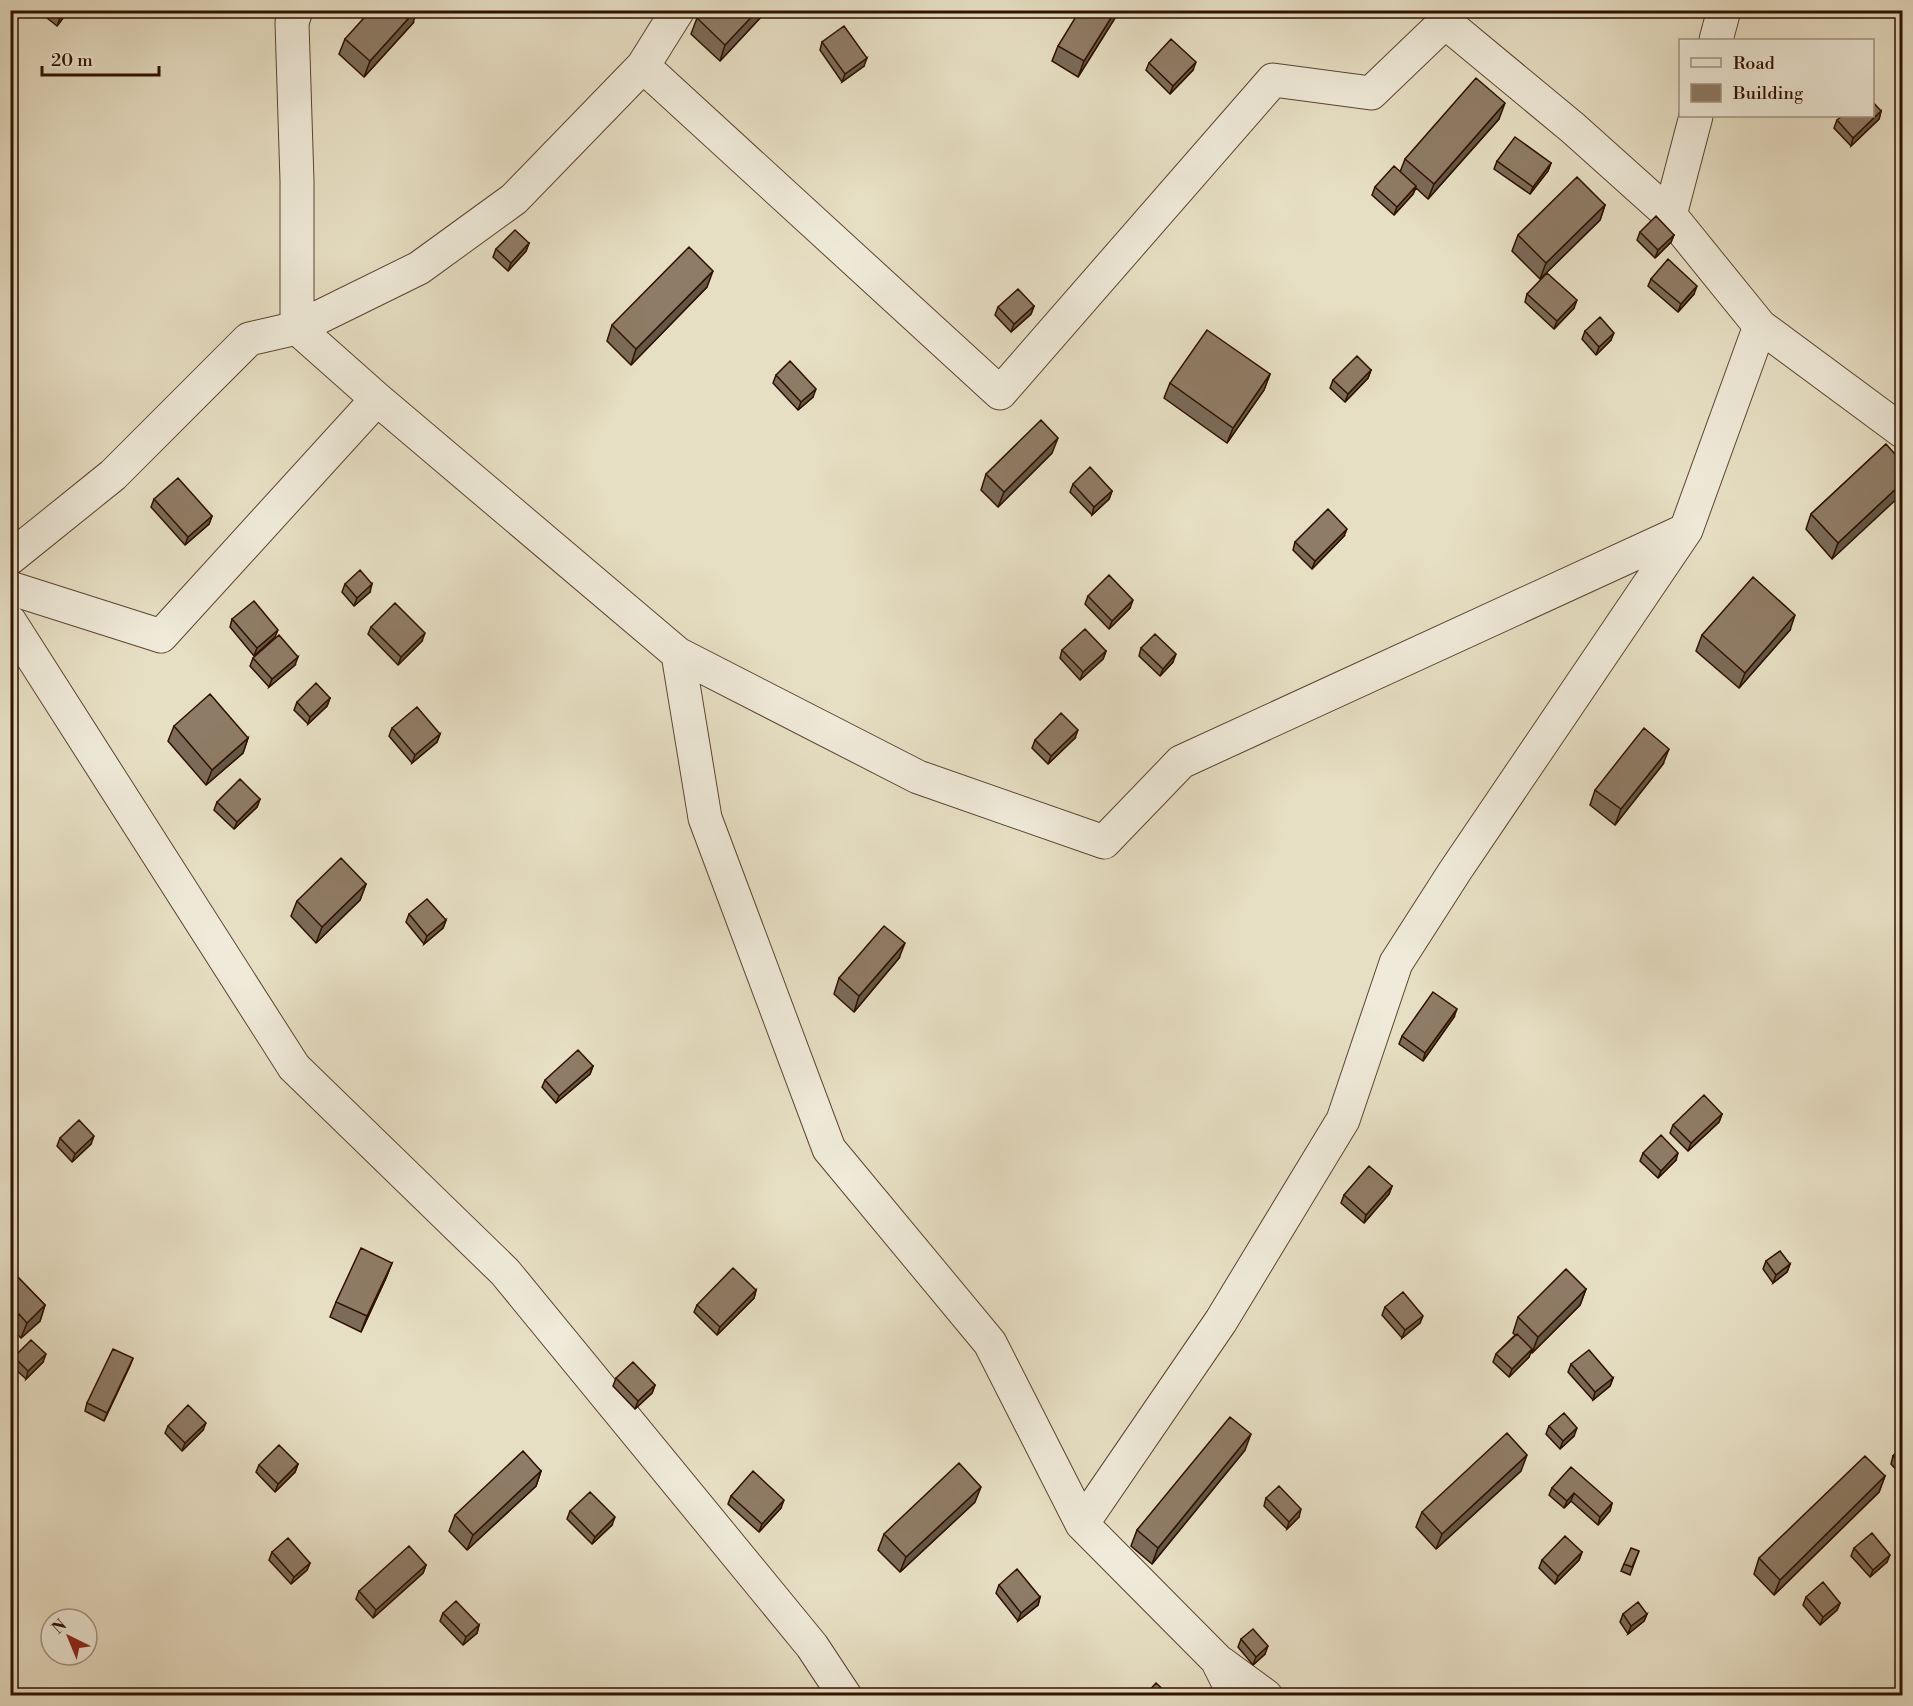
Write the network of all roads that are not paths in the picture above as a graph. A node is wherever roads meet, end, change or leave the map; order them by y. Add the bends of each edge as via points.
1 (296, 10) edge
2 (678, 10) edge
3 (1724, 10) edge
4 (1716, 39) edge
5 (643, 66) junction
6 (1696, 117) edge
7 (1670, 215) junction
8 (1760, 326) junction
9 (297, 328) junction
10 (377, 399) junction
11 (1902, 431) edge
12 (1686, 530) junction
13 (10, 558) edge
14 (10, 588) edge
15 (10, 622) edge
16 (678, 654) junction
17 (1082, 1524) junction
18 (1217, 1660) junction
19 (845, 1695) edge
20 (1235, 1695) edge
21 (1266, 1695) edge

1 - 9 street via 292,22
2 - 5 street
3 - 4 street
5 - 7 street via 1000,393 1273,80 1371,93 1445,22
5 - 9 street via 514,199 419,268
6 - 7 street
7 - 8 street
8 - 11 street
8 - 12 street
9 - 10 street
9 - 13 street via 249,339 113,475
10 - 14 street via 161,636
10 - 16 street
12 - 16 street via 1181,762 1104,842 918,777
12 - 17 street via 1396,963 1343,1120 1221,1320
15 - 19 street via 294,1067 504,1272 812,1646
16 - 17 street via 705,818 829,1149 990,1343
17 - 18 street
18 - 20 street
18 - 21 street

